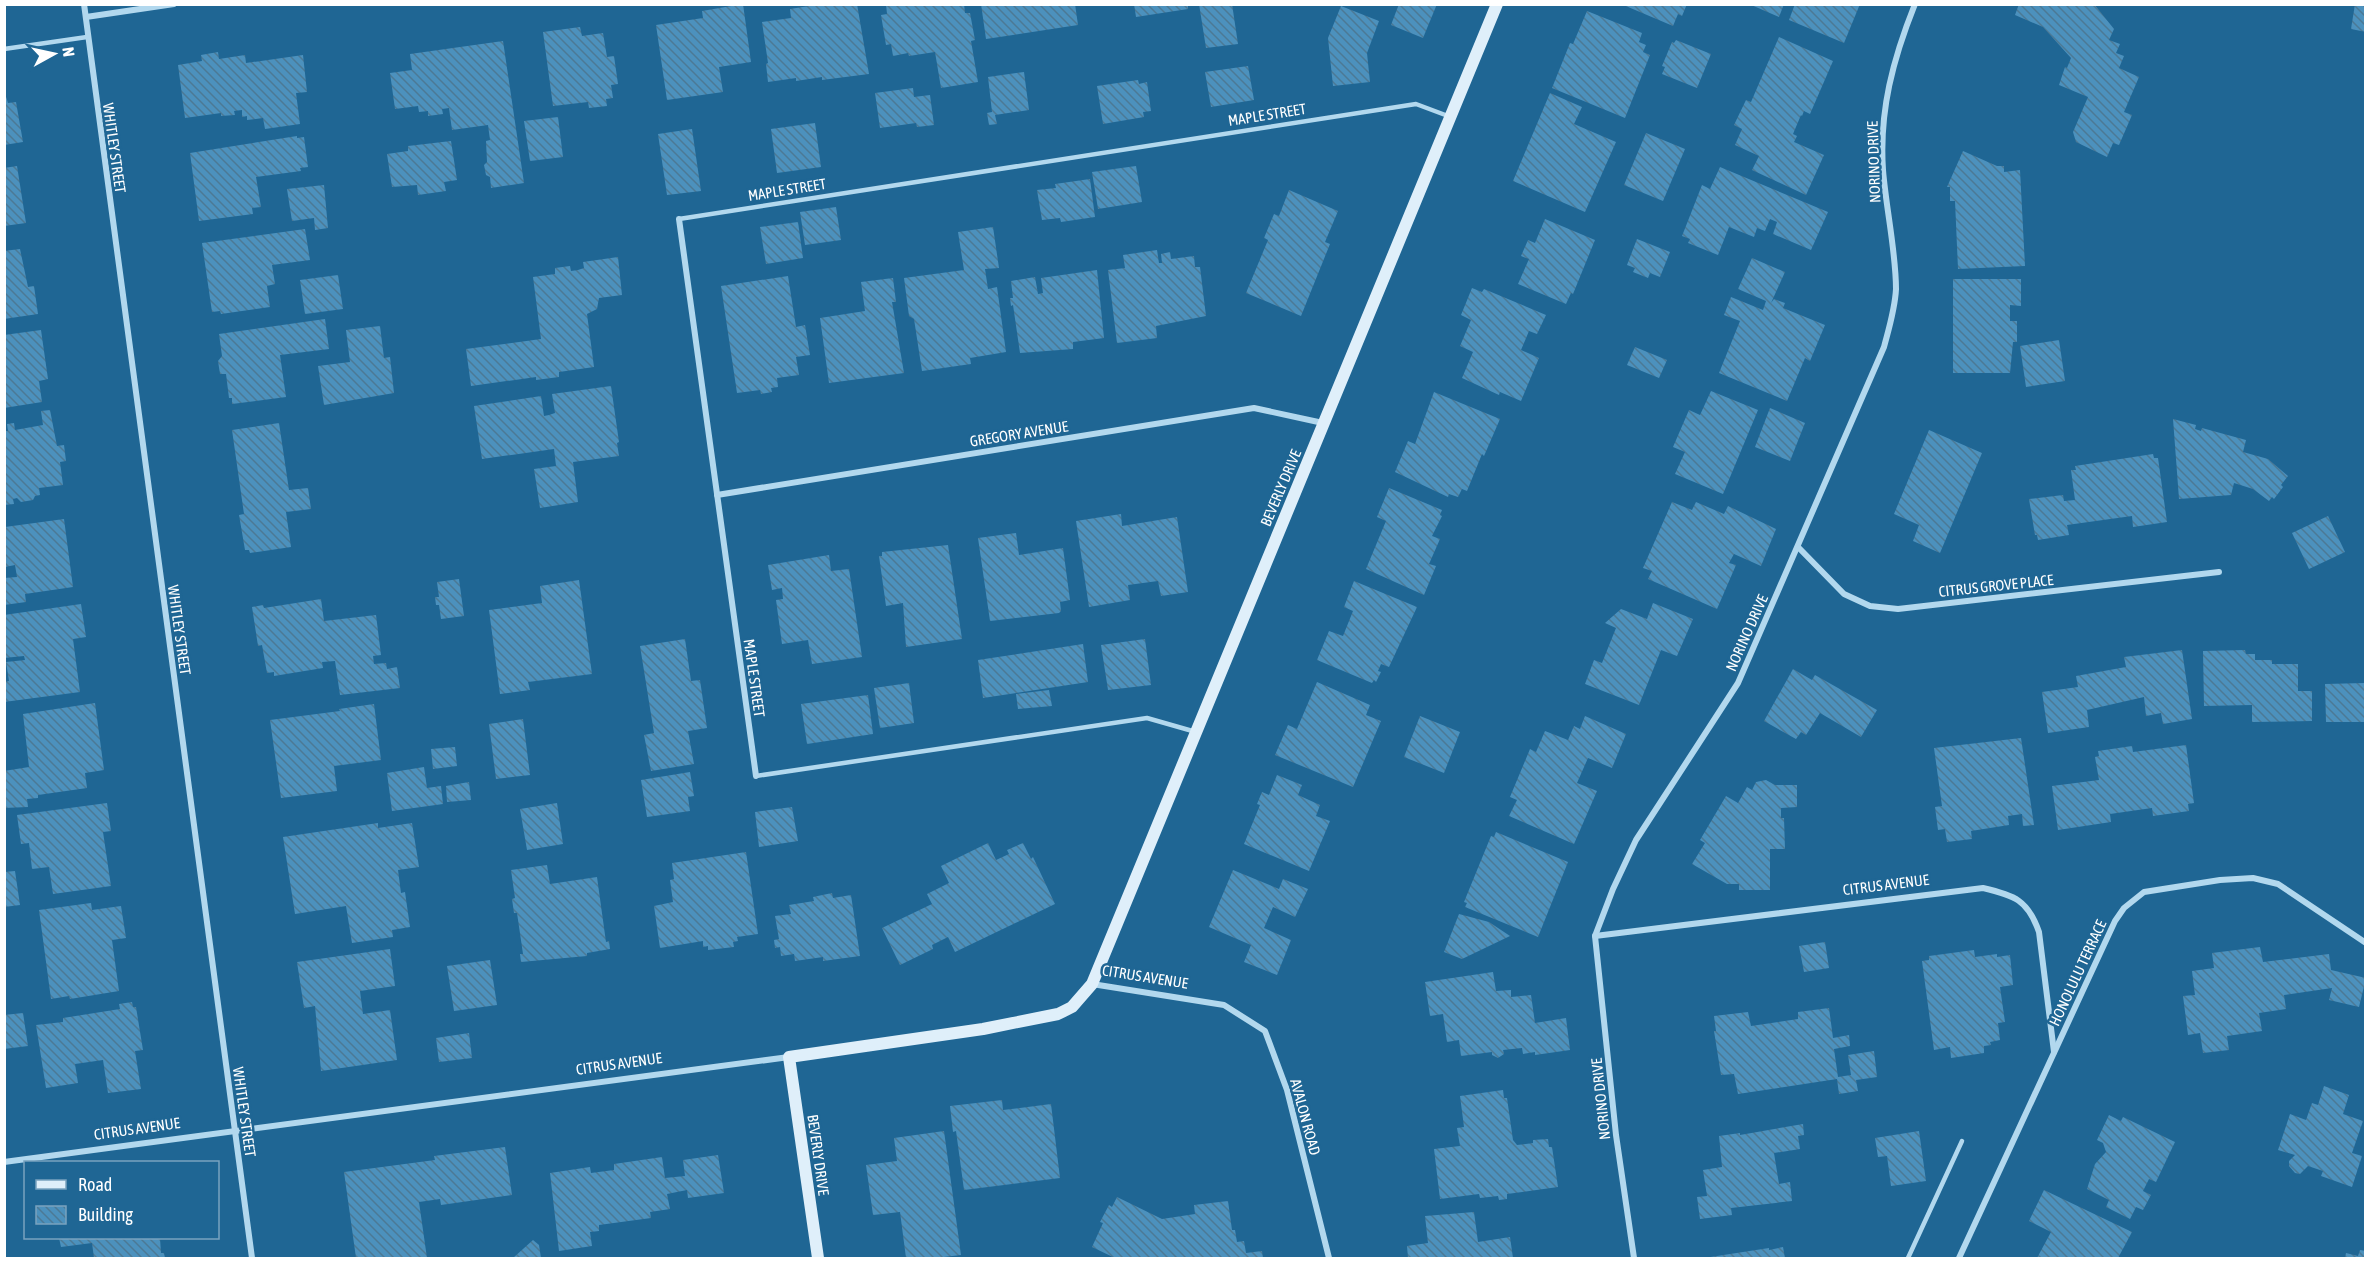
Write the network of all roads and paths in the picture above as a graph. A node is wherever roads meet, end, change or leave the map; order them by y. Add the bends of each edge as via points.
1 (84, 4) edge
2 (174, 4) edge
3 (1497, 4) edge
4 (1915, 4) edge
5 (86, 17) junction
6 (87, 37) junction
7 (4, 50) edge
8 (1451, 117) junction
9 (679, 219) joint
10 (1324, 423) junction
11 (717, 495) junction
12 (1798, 547) junction
13 (2219, 572) dead end
14 (1196, 732) junction
15 (756, 776) joint
16 (1594, 936) junction
17 (2366, 943) edge
18 (1092, 984) junction
19 (1224, 1005) joint
20 (2055, 1053) junction
21 (789, 1057) junction
22 (235, 1131) junction
23 (1962, 1141) dead end
24 (4, 1162) edge
25 (252, 1258) edge
26 (818, 1258) edge
27 (1329, 1258) edge
28 (1634, 1258) edge
29 (1908, 1258) edge
30 (1959, 1258) edge

1 - 5 street, WHITLEY STREET
2 - 5 street
3 - 8 street, BEVERLY DRIVE
4 - 12 street, NORINO DRIVE via 1901,39 1886,98 1883,168 1896,289 1892,319 1884,347
5 - 6 street, WHITLEY STREET
6 - 7 lane
6 - 22 street, WHITLEY STREET
8 - 9 lane, MAPLE STREET via 1416,104
8 - 10 street, BEVERLY DRIVE
9 - 11 street, MAPLE STREET
10 - 11 street, GREGORY AVENUE via 1254,408
10 - 14 street, BEVERLY DRIVE
11 - 15 street, MAPLE STREET
12 - 13 street, CITRUS GROVE PLACE via 1844,594 1869,606 1898,609
12 - 16 street, NORINO DRIVE via 1738,683 1636,840
14 - 15 lane via 1147,718
14 - 18 street, BEVERLY DRIVE
16 - 20 street, CITRUS AVENUE via 1983,888 2004,892 2033,914 2039,932
16 - 28 street, NORINO DRIVE
17 - 20 street, HONOLULU TERRACE via 2265,880 2228,879 2144,892 2115,921
18 - 19 street, CITRUS AVENUE
18 - 21 street, CITRUS AVENUE via 1072,1006 1058,1014
19 - 27 street, AVALON ROAD via 1265,1031 1287,1090
20 - 30 street, HONOLULU TERRACE
21 - 22 street, CITRUS AVENUE
21 - 26 street, BEVERLY DRIVE
22 - 24 street, CITRUS AVENUE
22 - 25 street, WHITLEY STREET
23 - 29 lane

